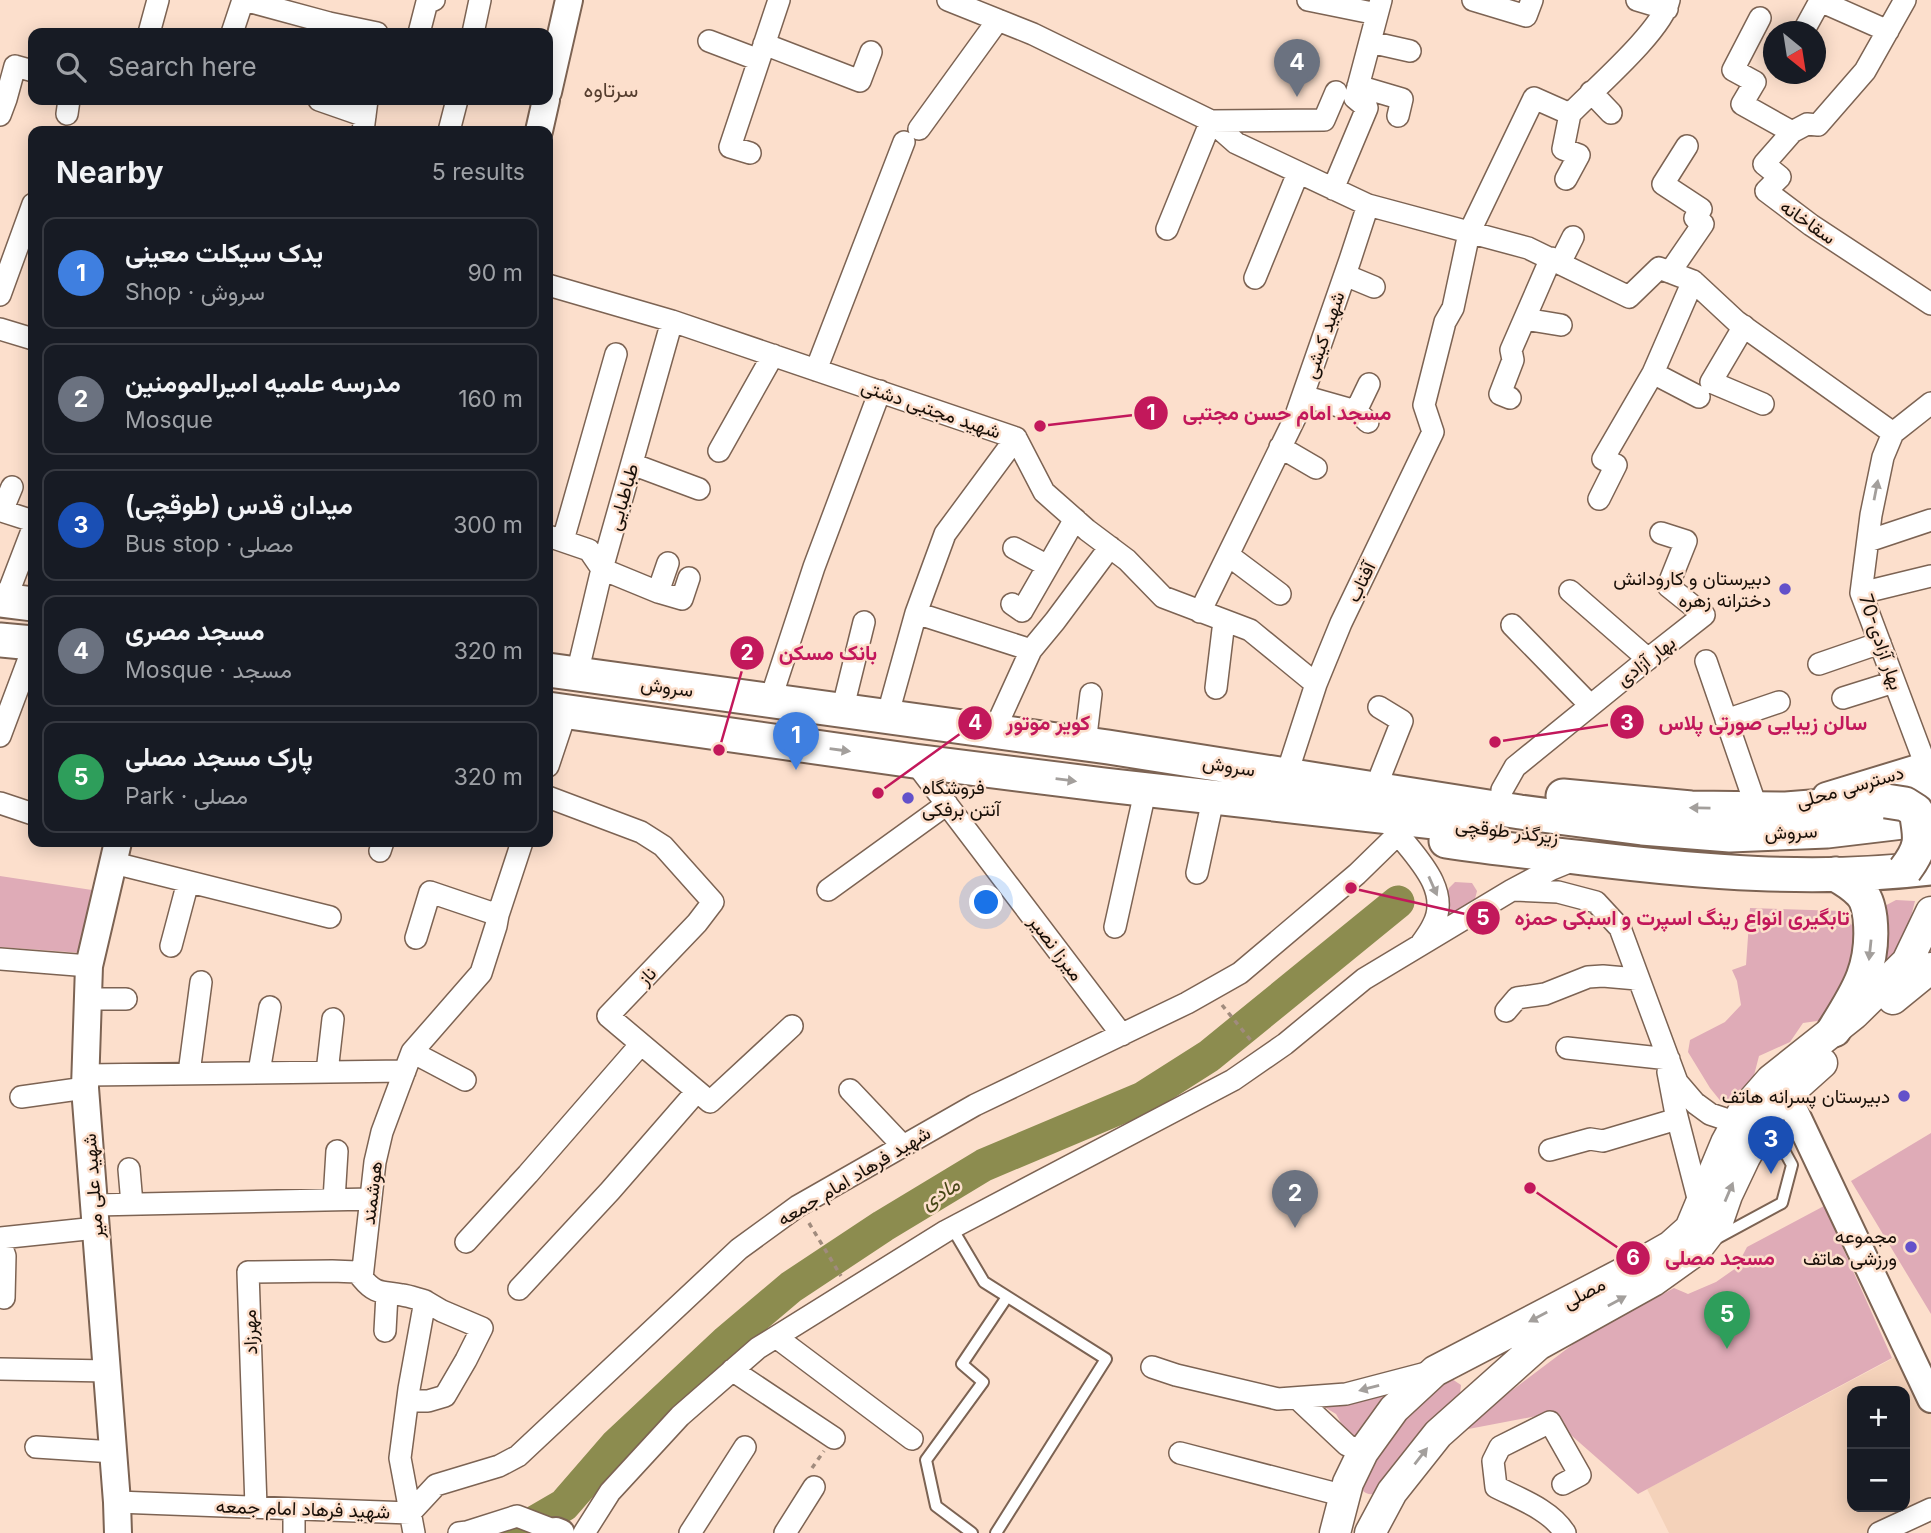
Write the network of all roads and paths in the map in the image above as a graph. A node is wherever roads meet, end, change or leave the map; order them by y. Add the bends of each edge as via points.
1 (158, 0) edge
2 (244, 0) edge
3 (480, 0) edge
4 (569, 0) edge
5 (779, 0) edge
6 (948, 0) edge
7 (1308, 0) edge
8 (1473, 0) edge
9 (1532, 0) edge
10 (1637, 0) edge
11 (1905, 0) edge
12 (427, 1) edge
13 (272, 4) edge
14 (1668, 4) edge
15 (1379, 7) edge
16 (1760, 18) dead end
17 (998, 20) junction
18 (1803, 21) edge
19 (150, 28) edge
20 (234, 28) edge
21 (353, 28) edge
22 (420, 28) edge
23 (474, 28) edge
24 (1888, 31) junction
25 (709, 41) dead end
26 (1370, 42) junction
27 (1410, 51) dead end
28 (761, 52) junction
29 (871, 52) dead end
30 (28, 70) edge
31 (553, 70) edge
32 (1358, 86) junction
33 (1336, 92) dead end
34 (1591, 92) junction
35 (333, 105) edge
36 (456, 105) edge
37 (545, 105) edge
38 (1611, 113) dead end
39 (1570, 114) junction
40 (0, 115) edge
41 (365, 116) edge
42 (1398, 116) dead end
43 (1211, 121) junction
44 (450, 126) edge
45 (540, 126) edge
46 (1792, 132) junction
47 (1687, 146) dead end
48 (750, 153) dead end
49 (1298, 173) junction
50 (1566, 179) dead end
51 (1333, 189) junction
52 (1368, 205) junction
53 (28, 218) edge
54 (1167, 229) dead end
55 (1469, 233) junction
56 (1573, 237) dead end
57 (1555, 261) junction
58 (1670, 272) junction
59 (1345, 275) junction
60 (1255, 278) dead end
61 (1693, 281) junction
62 (553, 286) edge
63 (1374, 286) dead end
64 (0, 295) edge
65 (1931, 304) edge
66 (1525, 318) junction
67 (673, 321) junction
68 (1560, 325) dead end
69 (1744, 326) junction
70 (0, 329) edge
71 (28, 337) edge
72 (616, 354) dead end
73 (773, 355) junction
74 (816, 370) junction
75 (1653, 373) junction
76 (1369, 384) dead end
77 (880, 391) junction
78 (1303, 396) junction
79 (1699, 397) dead end
80 (1510, 398) dead end
81 (1931, 403) edge
82 (1763, 404) dead end
83 (1893, 433) junction
84 (1016, 438) junction
85 (1280, 447) junction
86 (719, 451) dead end
87 (632, 464) junction
88 (1316, 468) dead end
89 (12, 487) dead end
90 (699, 489) dead end
91 (1600, 499) dead end
92 (28, 519) edge
93 (1075, 519) junction
94 (1931, 520) edge
95 (1661, 533) dead end
96 (555, 538) edge
97 (1868, 541) junction
98 (1110, 547) junction
99 (28, 548) edge
100 (1014, 548) dead end
101 (1228, 555) junction
102 (668, 563) dead end
103 (1048, 566) junction
104 (602, 569) junction
105 (689, 578) dead end
106 (1931, 578) edge
107 (1570, 591) dead end
108 (658, 592) junction
109 (1861, 593) junction
110 (1280, 594) dead end
111 (1012, 604) dead end
112 (12, 610) edge
113 (1199, 612) junction
114 (916, 613) junction
115 (1224, 621) junction
116 (864, 622) dead end
117 (1512, 625) dead end
118 (28, 629) edge
119 (0, 640) edge
120 (1880, 643) junction
121 (28, 645) edge
122 (1031, 650) junction
123 (1648, 659) junction
124 (1706, 661) dead end
125 (1819, 664) dead end
126 (557, 675) edge
127 (28, 678) edge
128 (1894, 682) junction
129 (1316, 684) junction
130 (1216, 688) dead end
131 (1091, 694) dead end
132 (1843, 698) dead end
133 (770, 701) junction
134 (1779, 702) dead end
135 (24, 703) edge
136 (1590, 705) junction
137 (554, 707) edge
138 (1379, 707) dead end
139 (842, 710) junction
140 (887, 717) junction
141 (1726, 720) junction
142 (994, 731) junction
143 (0, 736) edge
144 (1097, 745) junction
145 (914, 761) junction
146 (1290, 764) junction
147 (1929, 773) edge
148 (1381, 774) junction
149 (1105, 785) junction
150 (1502, 790) junction
151 (1145, 792) junction
152 (553, 799) edge
153 (0, 803) edge
154 (947, 804) junction
155 (1212, 804) junction
156 (1763, 809) junction
157 (28, 812) edge
158 (1398, 834) junction
159 (1908, 840) edge
160 (116, 847) edge
161 (521, 847) edge
162 (1578, 858) junction
163 (1197, 873) dead end
164 (1835, 874) junction
165 (188, 882) junction
166 (828, 890) dead end
167 (1513, 890) junction
168 (1931, 912) edge
169 (498, 915) junction
170 (330, 917) dead end
171 (1115, 927) dead end
172 (416, 938) dead end
173 (1420, 944) junction
174 (172, 946) dead end
175 (0, 959) edge
176 (89, 966) junction
177 (1931, 968) edge
178 (1637, 979) junction
179 (201, 982) dead end
180 (1210, 990) junction
181 (89, 999) junction
182 (126, 999) dead end
183 (270, 1007) dead end
184 (1506, 1011) dead end
185 (333, 1019) dead end
186 (792, 1026) dead end
187 (1834, 1030) junction
188 (1122, 1035) junction
189 (641, 1044) junction
190 (1567, 1048) dead end
191 (1265, 1058) junction
192 (1669, 1059) junction
193 (408, 1062) junction
194 (259, 1072) junction
195 (327, 1072) junction
196 (189, 1073) junction
197 (464, 1080) dead end
198 (86, 1081) junction
199 (850, 1090) dead end
200 (697, 1091) junction
201 (1787, 1095) junction
202 (21, 1097) dead end
203 (1677, 1119) junction
204 (1767, 1119) junction
205 (1737, 1123) junction
206 (903, 1146) junction
207 (1550, 1150) dead end
208 (337, 1151) dead end
209 (129, 1169) dead end
210 (371, 1199) junction
211 (334, 1200) junction
212 (132, 1204) junction
213 (798, 1206) junction
214 (1700, 1206) junction
215 (95, 1217) junction
216 (952, 1228) junction
217 (0, 1240) edge
218 (466, 1242) dead end
219 (1695, 1251) junction
220 (362, 1278) junction
221 (519, 1289) dead end
222 (850, 1291) junction
223 (387, 1294) junction
224 (1007, 1297) junction
225 (4, 1298) dead end
226 (425, 1301) junction
227 (385, 1331) dead end
228 (776, 1337) junction
229 (1448, 1365) junction
230 (1152, 1367) dead end
231 (0, 1369) edge
232 (732, 1370) junction
233 (108, 1371) junction
234 (1490, 1388) junction
235 (1297, 1398) junction
236 (1931, 1399) edge
237 (408, 1401) junction
238 (834, 1438) joint
239 (912, 1439) dead end
240 (36, 1447) dead end
241 (744, 1447) dead end
242 (114, 1452) junction
243 (1363, 1452) junction
244 (1180, 1453) dead end
245 (1563, 1484) dead end
246 (814, 1487) joint
247 (1347, 1488) junction
248 (1392, 1492) junction
249 (117, 1502) junction
250 (256, 1507) junction
251 (294, 1509) junction
252 (1931, 1509) edge
253 (412, 1523) edge
254 (559, 1532) edge
255 (118, 1533) edge
256 (294, 1533) edge
257 (459, 1533) edge
258 (584, 1533) edge
259 (690, 1533) edge
260 (785, 1533) edge
261 (972, 1533) edge
262 (996, 1533) edge
263 (1335, 1533) edge
264 (1370, 1533) edge
265 (1565, 1533) edge
266 (1879, 1533) edge

1 - 19 street
2 - 13 street
2 - 20 street
3 - 23 street
4 - 31 street
5 - 28 street
6 - 17 street
7 - 15 street
8 - 9 street via 1526,16
10 - 14 street
11 - 24 street, سقاخانه
12 - 22 street
13 - 21 street
14 - 34 street via 1646,38
15 - 26 street
16 - 46 street via 1733,70 1755,82 1742,104
17 - 43 street
17 - 74 street via 912,135
18 - 24 street via 1820,1
24 - 46 street, سقاخانه via 1865,71 1818,125 1807,124
25 - 28 street
26 - 27 street
26 - 32 street
28 - 29 street via 860,81
28 - 48 street via 730,147
30 - 40 street via 15,66
32 - 42 street via 1402,99
32 - 51 street via 1355,98 1367,108
33 - 43 street via 1324,120
34 - 38 street
34 - 39 street
35 - 41 street
36 - 44 street
37 - 45 street
39 - 50 street via 1563,149 1579,155
39 - 55 street via 1534,98
43 - 49 street via 1236,143
43 - 54 street
46 - 65 street, سقاخانه via 1764,164 1780,177 1766,191
47 - 58 street via 1663,184 1702,209 1695,218 1703,224
49 - 51 street
49 - 60 street
51 - 52 street
52 - 55 street
52 - 59 street, شهید کیشی
53 - 64 street
55 - 57 street via 1528,248
55 - 129 street, آفتاب via 1424,405 1433,432
56 - 57 street
57 - 58 street via 1629,297 1659,268
57 - 66 street
58 - 61 street
59 - 63 street
59 - 78 street, شهید کیشی
61 - 69 street
61 - 75 street
62 - 67 street, شهید مجتبی دشتی
66 - 68 street
66 - 80 street via 1500,394
67 - 73 street, شهید مجتبی دشتی
67 - 87 street, طباطبایی
69 - 82 street via 1711,382
69 - 83 street
70 - 71 street
72 - 96 street
73 - 74 street, شهید مجتبی دشتی
73 - 86 street
74 - 77 street, شهید مجتبی دشتی
75 - 79 street
75 - 91 street via 1603,459 1616,465
76 - 78 street via 1362,417
77 - 84 street, شهید مجتبی دشتی
77 - 133 street
78 - 85 street, شهید کیشی
81 - 83 street
97 -> 83 street, 70-بهار آزادی via 1883,457
84 - 93 street, شهید مجتبی دشتی via 1044,492
84 - 114 street via 945,534
85 - 88 street
85 - 101 street, شهید کیشی
87 - 90 street
87 - 104 street, طباطبایی
89 - 92 street via 2,511
93 - 98 street, شهید مجتبی دشتی
93 - 103 street
94 - 97 street
95 - 123 street, بهار آزادی via 1686,541 1668,586 1704,615
96 - 104 street via 589,550
97 - 109 street, 70-بهار آزادی
98 - 113 street, شهید مجتبی دشتی via 1163,597
98 - 122 street
99 - 112 street
100 - 103 street
101 - 110 street
101 - 113 street, شهید کیشی
102 - 108 street
103 - 111 street via 1022,611
104 - 108 street
104 - 126 street, طباطبایی
105 - 108 street via 682,599
106 - 109 street
107 - 123 street
109 - 120 street, 70-بهار آزادی
112 - 118 lane
113 - 115 street, شهید مجتبی دشتی
114 - 122 street
114 - 140 street
115 - 129 street, شهید مجتبی دشتی via 1250,630
115 - 130 street
116 - 139 street
117 - 136 street
119 - 121 main road
120 - 125 street
120 - 128 street, 70-بهار آزادی
122 - 142 street
123 - 136 street, بهار آزادی
124 - 141 street
126 - 133 main road, سروش
127 - 135 street
128 - 132 street
128 - 147 street, 70-بهار آزادی
129 - 146 street, آفتاب
131 - 144 street
133 - 139 main road, سروش
134 - 141 street
135 - 143 street
136 - 150 street, بهار آزادی via 1515,767
137 -> 145 main road, سروش
138 - 148 street via 1402,721
139 - 140 main road, سروش
140 - 142 main road, سروش
141 - 156 street
142 - 144 main road, سروش
144 - 146 main road
144 - 159 main road, سروش via 1642,828 1730,835 1827,831
145 -> 149 main road, سروش
145 - 154 street, میرزا نصیر
146 - 148 main road
147 - 156 street, دسترسی محلی
147 - 159 main road
148 - 150 main road
149 - 151 main road
149 - 159 main road, زیرگذر طوقچی via 1638,849 1730,855 1830,851
156 -> 150 main road via 1691,808
151 - 155 main road
151 - 171 street
152 - 189 street, ناز via 641,832 663,846 713,902 608,1016
153 - 157 street
154 - 166 street
154 - 188 street, میرزا نصیر
155 - 158 main road
155 - 163 street
156 - 159 main road via 1786,809
158 - 162 main road
158 -> 173 street via 1435,885 1439,900 1434,924
158 - 180 street, شهید فرهاد امام جمعه via 1240,973
159 - 164 main road
160 - 165 street
160 - 176 street, شهید علی میر
161 - 169 street, هوشمند
162 - 164 main road via 1706,871
162 - 167 street
164 -> 187 main road via 1863,895 1871,929 1870,958 1858,992
165 - 170 street
165 - 174 street
167 - 173 street
167 - 178 street via 1558,892 1596,902 1620,928
168 - 187 main road, مصلی via 1907,961
169 - 172 street via 430,892
169 - 193 street, هوشمند via 481,973
173 - 191 street via 1364,979
175 - 176 street
176 - 181 street, شهید علی میر
177 - 201 main road, مصلی via 1858,1027
178 - 184 street via 1588,976 1545,994 1517,998
178 - 192 street
179 - 196 street
180 - 188 street, شهید فرهاد امام جمعه
180 - 191 path
181 - 182 street
181 - 198 street, شهید علی میر
183 - 194 street
185 - 195 street
186 - 200 street via 710,1102
187 - 205 main road, مصلی via 1771,1080
188 - 206 street, شهید فرهاد امام جمعه via 975,1105
189 - 200 street, ناز
189 - 218 street
190 - 192 street
191 - 216 street via 1233,1080
192 - 203 street via 1668,1078
192 - 205 street via 1677,1082 1695,1103 1710,1115
193 - 195 street
193 - 197 street
193 - 210 street, هوشمند via 382,1132
194 - 195 street
194 - 196 street
196 - 198 street
198 - 202 street
198 - 215 street, شهید علی میر
199 - 206 street
200 - 221 street
201 - 204 main road, مصلی
201 - 236 street
203 - 207 street via 1602,1141 1590,1139
203 - 214 street
219 -> 204 main road, مصلی via 1718,1221
204 - 219 lane via 1792,1165 1782,1203
205 - 214 main road, مصلی
206 - 213 street, شهید فرهاد امام جمعه
208 - 211 street
209 - 212 street
210 - 211 street
210 - 220 street, هوشمند
211 - 212 street
212 - 215 street
213 - 222 path
213 - 253 street, شهید فرهاد امام جمعه via 739,1249 518,1455 499,1466 436,1485
214 -> 229 main road, مصلی via 1690,1229 1671,1246
215 - 217 street
215 - 233 street, شهید علی میر
216 - 222 street
216 - 224 lane via 984,1282
217 - 225 street via 5,1256
234 -> 219 main road, مصلی via 1538,1345 1653,1281
220 - 223 street
220 - 250 street, مهرزاد via 357,1272 248,1272
222 - 228 street
223 - 226 street
223 - 227 street
224 - 261 lane via 962,1364 983,1382 926,1460 936,1506
224 - 262 lane via 1106,1359
226 - 237 street
226 - 237 street via 482,1328 445,1396
228 - 232 street
228 - 239 street
229 - 234 main road via 1473,1363
229 -> 235 street via 1346,1394
229 - 243 main road, مصلی via 1394,1409
230 - 235 street via 1278,1399
231 - 233 street
232 - 238 street
232 - 258 street via 680,1416 610,1492
233 - 242 street, شهید علی میر
248 -> 234 main road, مصلی via 1438,1434
235 - 243 street via 1347,1445
237 - 253 street via 400,1458
238 - 246 path via 803,1480
240 - 242 street
241 - 259 street
242 - 249 street, شهید علی میر
243 - 247 main road, مصلی
244 - 247 street
245 - 265 street via 1580,1475 1550,1422 1500,1447 1493,1461 1496,1487 1558,1521
246 - 260 street
247 - 248 main road via 1377,1502
247 - 263 main road, مصلی
248 - 264 main road, مصلی
249 - 250 street, شهید فرهاد امام جمعه
249 - 255 street, شهید علی میر
250 - 251 street, شهید فرهاد امام جمعه
251 - 253 street, شهید فرهاد امام جمعه
251 - 256 street
252 - 266 street
254 - 257 street via 517,1516

